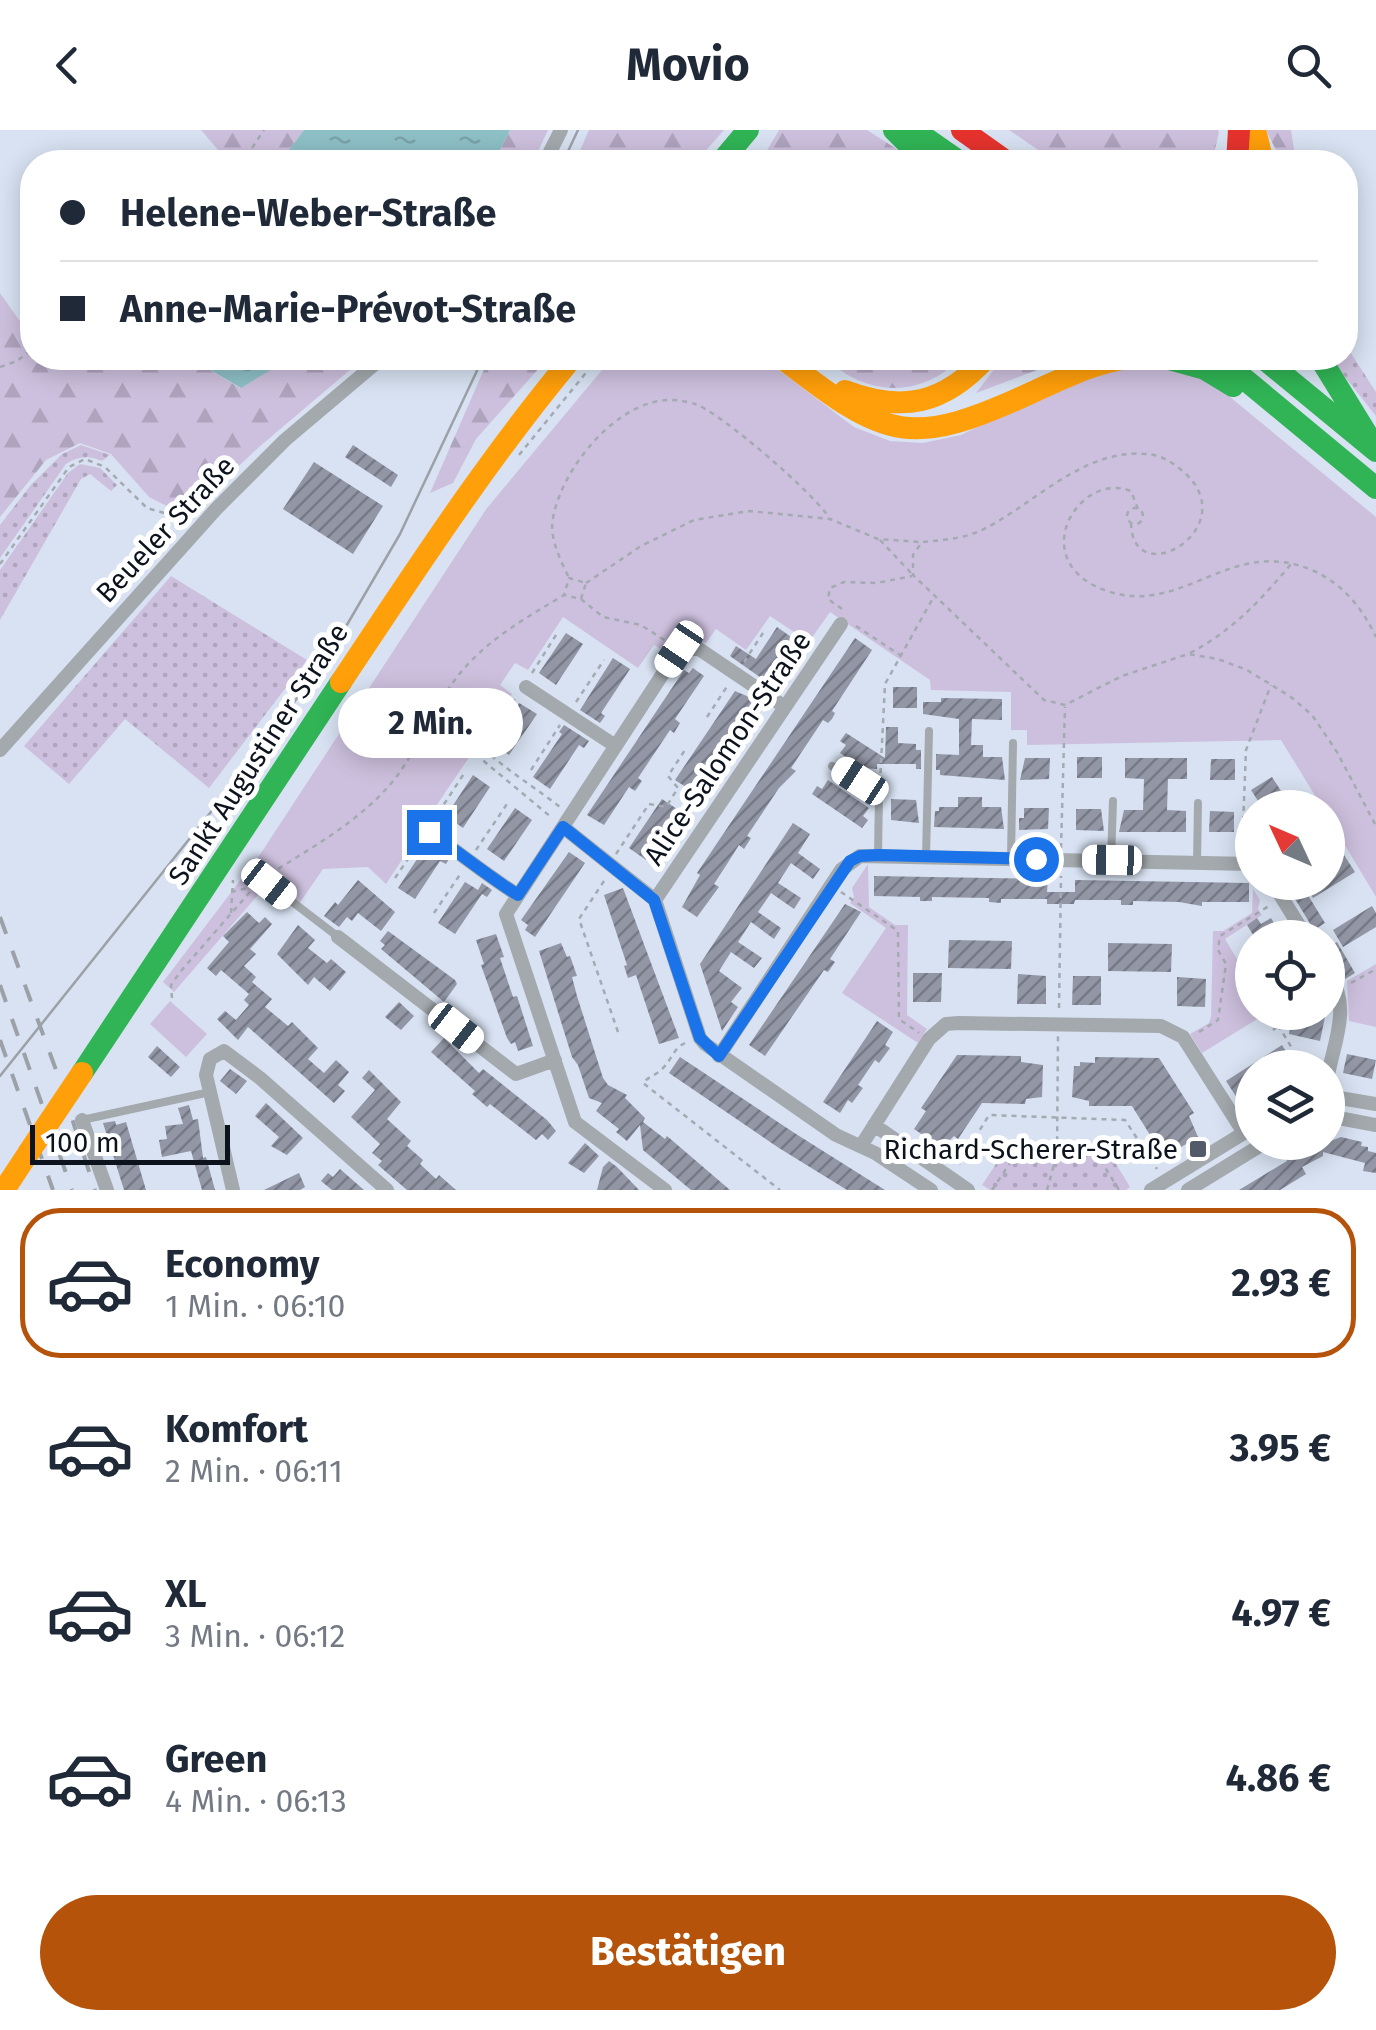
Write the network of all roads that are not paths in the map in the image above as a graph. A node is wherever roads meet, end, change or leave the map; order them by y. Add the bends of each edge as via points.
1 (748, 130) edge
2 (894, 130) edge
3 (914, 130) edge
4 (962, 130) edge
5 (731, 150) edge
6 (914, 150) edge
7 (943, 150) edge
8 (991, 150) edge
9 (368, 370) edge
10 (562, 370) edge
11 (798, 370) edge
12 (818, 370) edge
13 (977, 370) edge
14 (1077, 370) edge
15 (1208, 370) edge
16 (1233, 370) edge
17 (1279, 370) edge
18 (1327, 370) edge
19 (1304, 427) junction
20 (1376, 450) edge
21 (1376, 488) edge
22 (842, 624) dead end
23 (526, 687) road end
24 (785, 707) junction
25 (929, 731) dead end
26 (1013, 743) dead end
27 (614, 745) junction
28 (0, 750) edge
29 (832, 766) dead end
30 (1113, 801) dead end
31 (1198, 803) dead end
32 (566, 820) junction
33 (429, 832) road end
34 (878, 855) junction
35 (926, 857) junction
36 (1011, 858) junction
37 (1112, 860) junction
38 (1197, 862) junction
39 (1235, 863) edge
40 (269, 884) dead end
41 (518, 895) junction
42 (654, 900) junction
43 (338, 938) joint
44 (719, 1056) junction
45 (554, 1060) junction
46 (210, 1092) junction
47 (1345, 1099) edge
48 (1376, 1104) edge
49 (1235, 1112) edge
50 (1345, 1119) edge
51 (82, 1120) joint
52 (1376, 1124) edge
53 (874, 1125) junction
54 (1235, 1139) edge
55 (861, 1146) junction
56 (1237, 1160) edge
57 (1158, 1186) edge
58 (4, 1190) edge
59 (107, 1190) edge
60 (233, 1190) edge
61 (387, 1190) edge
62 (665, 1190) edge
63 (931, 1190) edge
64 (968, 1190) edge
65 (1188, 1190) edge

1 - 5 main road
2 - 6 main road
3 - 7 main road
4 - 8 main road
9 - 28 street, Beueler Straße via 200,526
10 - 58 main road, Sankt Augustiner Straße, bridge via 453,514
11 - 14 main road via 861,416 924,432 958,425
12 - 13 main road via 847,392 896,405 942,396
15 - 19 main road
16 - 19 main road
17 - 20 main road
18 - 20 main road
19 - 21 main road
22 - 24 street, Alice-Salomon-Straße
23 - 27 street
24 - 27 street via 698,649 679,649
24 - 42 street, Alice-Salomon-Straße
25 - 35 lane
26 - 36 lane
27 - 32 street
29 - 34 lane via 879,794
30 - 37 lane
31 - 38 lane
32 - 41 street
32 - 42 street
33 - 41 street
34 - 35 street
34 - 44 street via 850,861
35 - 36 street
36 - 37 street
37 - 38 street
38 - 39 street
40 - 43 lane
41 - 45 street via 506,914
42 - 44 street via 700,1038
43 - 45 street via 516,1074
44 - 55 street
45 - 62 street via 576,1122
46 - 51 lane
46 - 60 street
46 - 61 street via 206,1066 224,1051
47 - 48 street
49 - 53 street via 1173,1029 958,1022 929,1039
50 - 52 street
51 - 59 street
53 - 55 street
53 - 64 street
54 - 57 street
55 - 63 street
56 - 65 street

